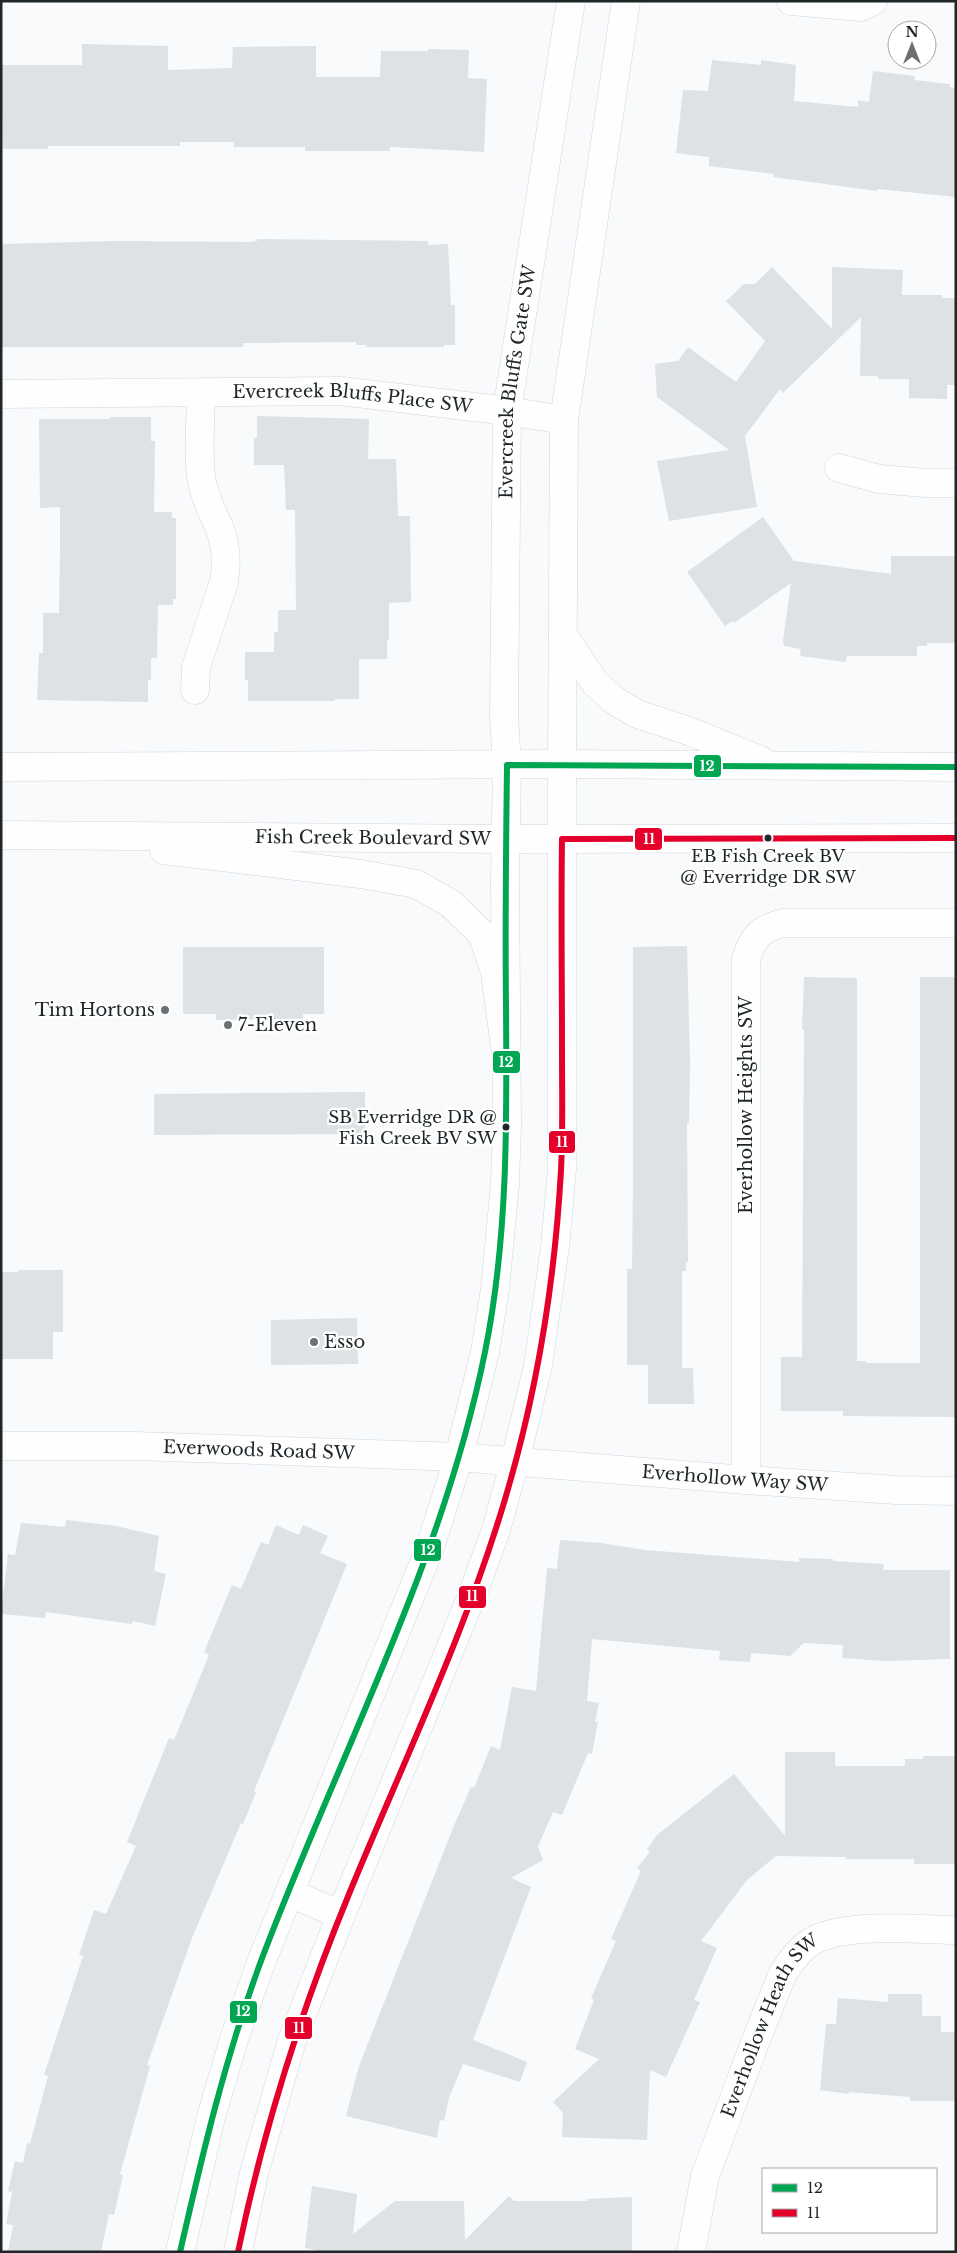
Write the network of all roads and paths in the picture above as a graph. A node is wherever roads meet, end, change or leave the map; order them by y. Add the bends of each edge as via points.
1 (571, 1) edge
2 (626, 1) edge
3 (791, 1) edge
4 (873, 1) edge
5 (201, 393) junction
6 (1, 394) edge
7 (506, 411) junction
8 (564, 420) junction
9 (839, 468) dead end
10 (956, 483) edge
11 (563, 635) junction
12 (195, 690) dead end
13 (562, 764) junction
14 (506, 765) junction
15 (773, 766) junction
16 (1, 767) edge
17 (956, 767) edge
18 (41, 834) junction
19 (1, 835) edge
20 (506, 838) junction
21 (562, 838) junction
22 (956, 838) edge
23 (956, 923) edge
24 (506, 1054) junction
25 (1, 1446) edge
26 (459, 1457) junction
27 (516, 1461) junction
28 (746, 1480) junction
29 (956, 1491) edge
30 (290, 1893) junction
31 (341, 1915) junction
32 (956, 1930) edge
33 (180, 2252) edge
34 (238, 2252) edge
35 (691, 2252) edge

1 - 7 street, Evercreek Bluffs Gate SW
2 - 8 street
3 - 4 street via 861,7
5 - 6 street, Evercreek Bluffs Place SW
5 - 7 street, Evercreek Bluffs Place SW via 341,391
5 - 12 street via 201,479 204,495 220,531 226,569 196,668
7 - 8 street, Evercreek Bluffs Place SW
7 - 14 street, Evercreek Bluffs Gate SW
8 - 11 street
9 - 10 street via 879,479
11 - 13 street
11 - 15 street via 595,683 614,700 637,714 686,730
13 - 14 street
13 - 15 street
13 - 21 street
14 - 16 street
14 - 20 street, Evercreek Bluffs Gate SW
15 - 17 street
18 - 19 street, Fish Creek Boulevard SW
18 - 20 street, Fish Creek Boulevard SW
18 - 24 street via 361,874 416,884 450,903 482,934 495,972
20 - 21 street, Fish Creek Boulevard SW
20 - 24 street, Evercreek Bluffs Gate SW
21 - 22 street, Fish Creek Boulevard SW
21 - 27 street via 562,1169 538,1366
23 - 28 street, Everhollow Heights SW via 783,923 768,927 750,947 746,960
24 - 26 street via 505,1184 495,1289 485,1352
25 - 26 street, Everwoods Road SW via 135,1446
26 - 27 street, Everwoods Road SW
26 - 30 street via 429,1550
27 - 28 street, Everhollow Way SW
27 - 31 street via 474,1593
28 - 29 street, Everhollow Way SW
30 - 31 street
30 - 33 street via 235,2036 211,2117
31 - 34 street via 289,2050 254,2173
32 - 35 street, Everhollow Heath SW via 852,1930 820,1937 796,1954 783,1973 705,2176

